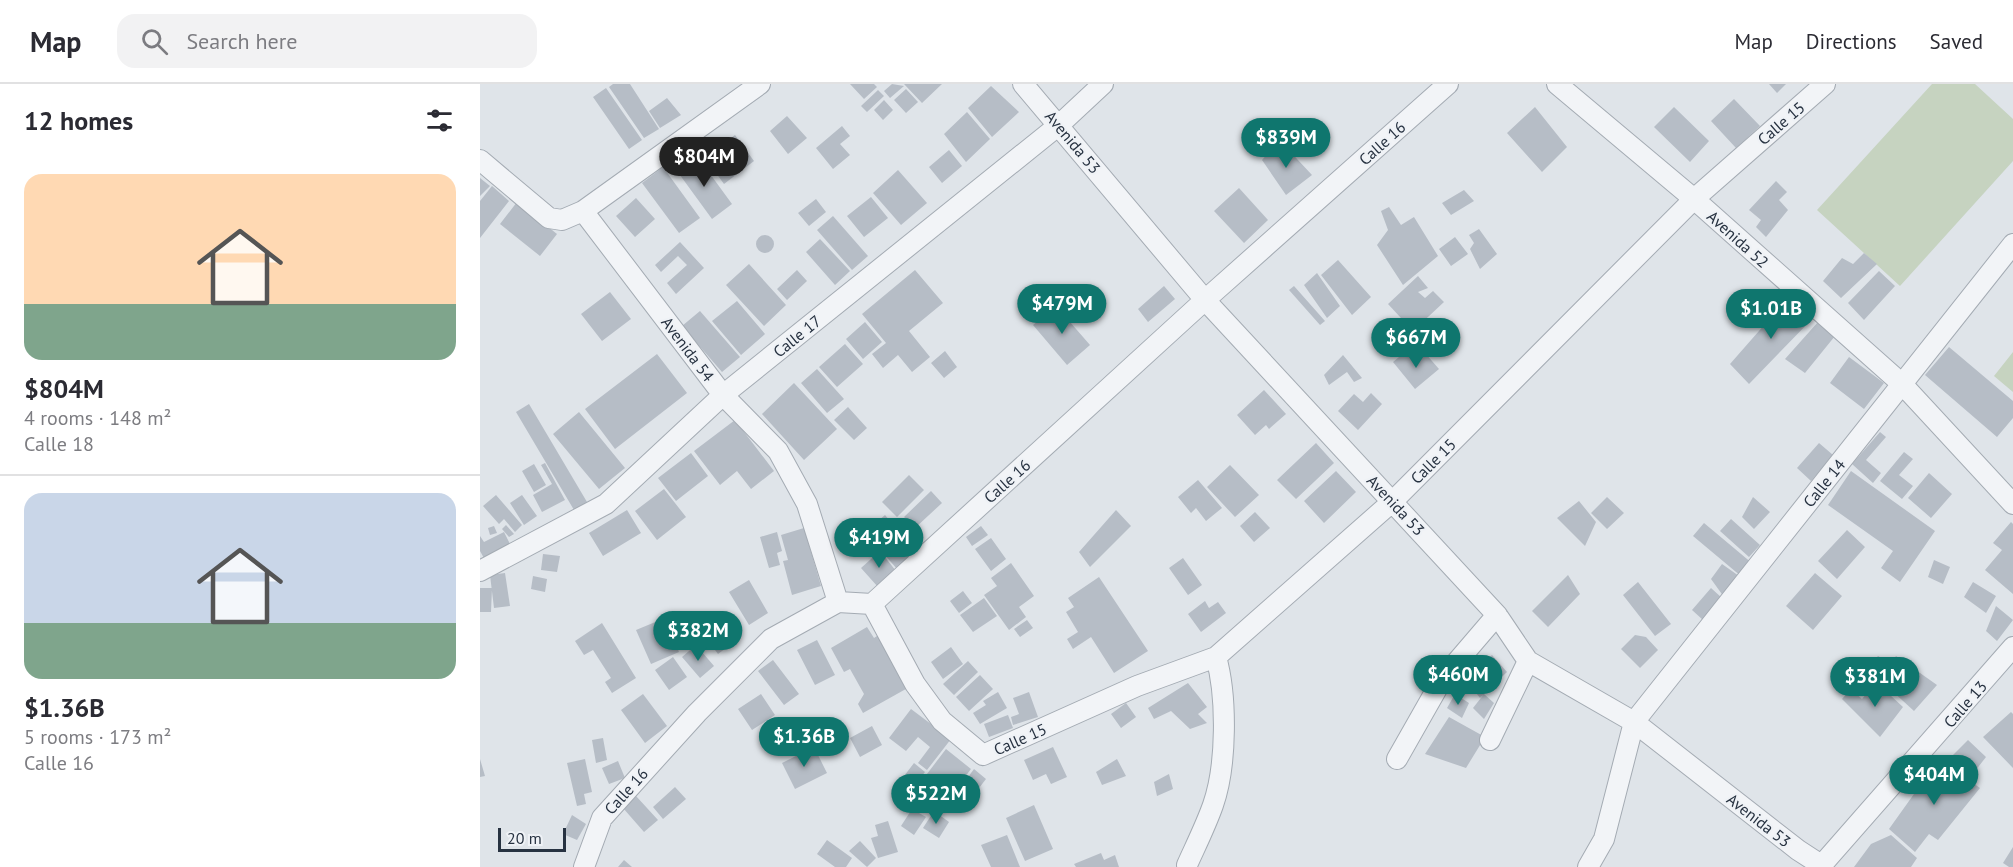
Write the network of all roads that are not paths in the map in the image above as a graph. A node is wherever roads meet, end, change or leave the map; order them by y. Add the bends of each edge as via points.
1 (760, 84) edge
2 (1023, 84) edge
3 (1103, 84) edge
4 (1448, 84) edge
5 (1557, 84) edge
6 (1825, 84) edge
7 (1059, 125) junction
8 (480, 160) edge
9 (1694, 200) junction
10 (583, 211) junction
11 (2013, 244) edge
12 (1205, 300) junction
13 (1902, 384) junction
14 (723, 395) junction
15 (1393, 501) junction
16 (2013, 504) edge
17 (480, 571) edge
18 (838, 602) junction
19 (872, 604) junction
20 (1497, 615) junction
21 (2013, 647) edge
22 (1216, 657) junction
23 (1528, 661) junction
24 (1634, 722) junction
25 (1490, 740) dead end
26 (1396, 759) dead end
27 (1187, 865) dead end
28 (1821, 866) edge
29 (584, 867) edge
30 (1588, 867) edge

1 - 10 street
2 - 7 street, Avenida 53
3 - 7 street, Calle 17
4 - 12 street, Calle 16
5 - 9 street, Avenida 52
6 - 9 street, Calle 15
7 - 12 street, Avenida 53
7 - 14 street, Calle 17
8 - 10 street via 549,218 562,220
9 - 13 street, Avenida 52
9 - 15 street, Calle 15
10 - 14 street, Avenida 54
11 - 13 street, Calle 14
12 - 15 street, Avenida 53
12 - 19 street, Calle 16
13 - 16 street, Avenida 52
13 - 24 street, Calle 14
14 - 17 street, Calle 17 via 606,504
14 - 18 street, Avenida 54 via 778,451 807,504
15 - 20 street, Avenida 53
15 - 22 street, Calle 15
18 - 19 street
18 - 29 street, Calle 16 via 771,639 697,713 602,818
19 - 22 street, Calle 15 via 928,703 942,721 983,755 1137,686
20 - 23 street, Avenida 53
20 - 26 street via 1443,678
21 - 28 street, Calle 13
22 - 27 street via 1223,682 1224,737 1214,803
23 - 24 street, Avenida 53
23 - 25 street
24 - 28 street, Avenida 53
24 - 30 street via 1604,839

